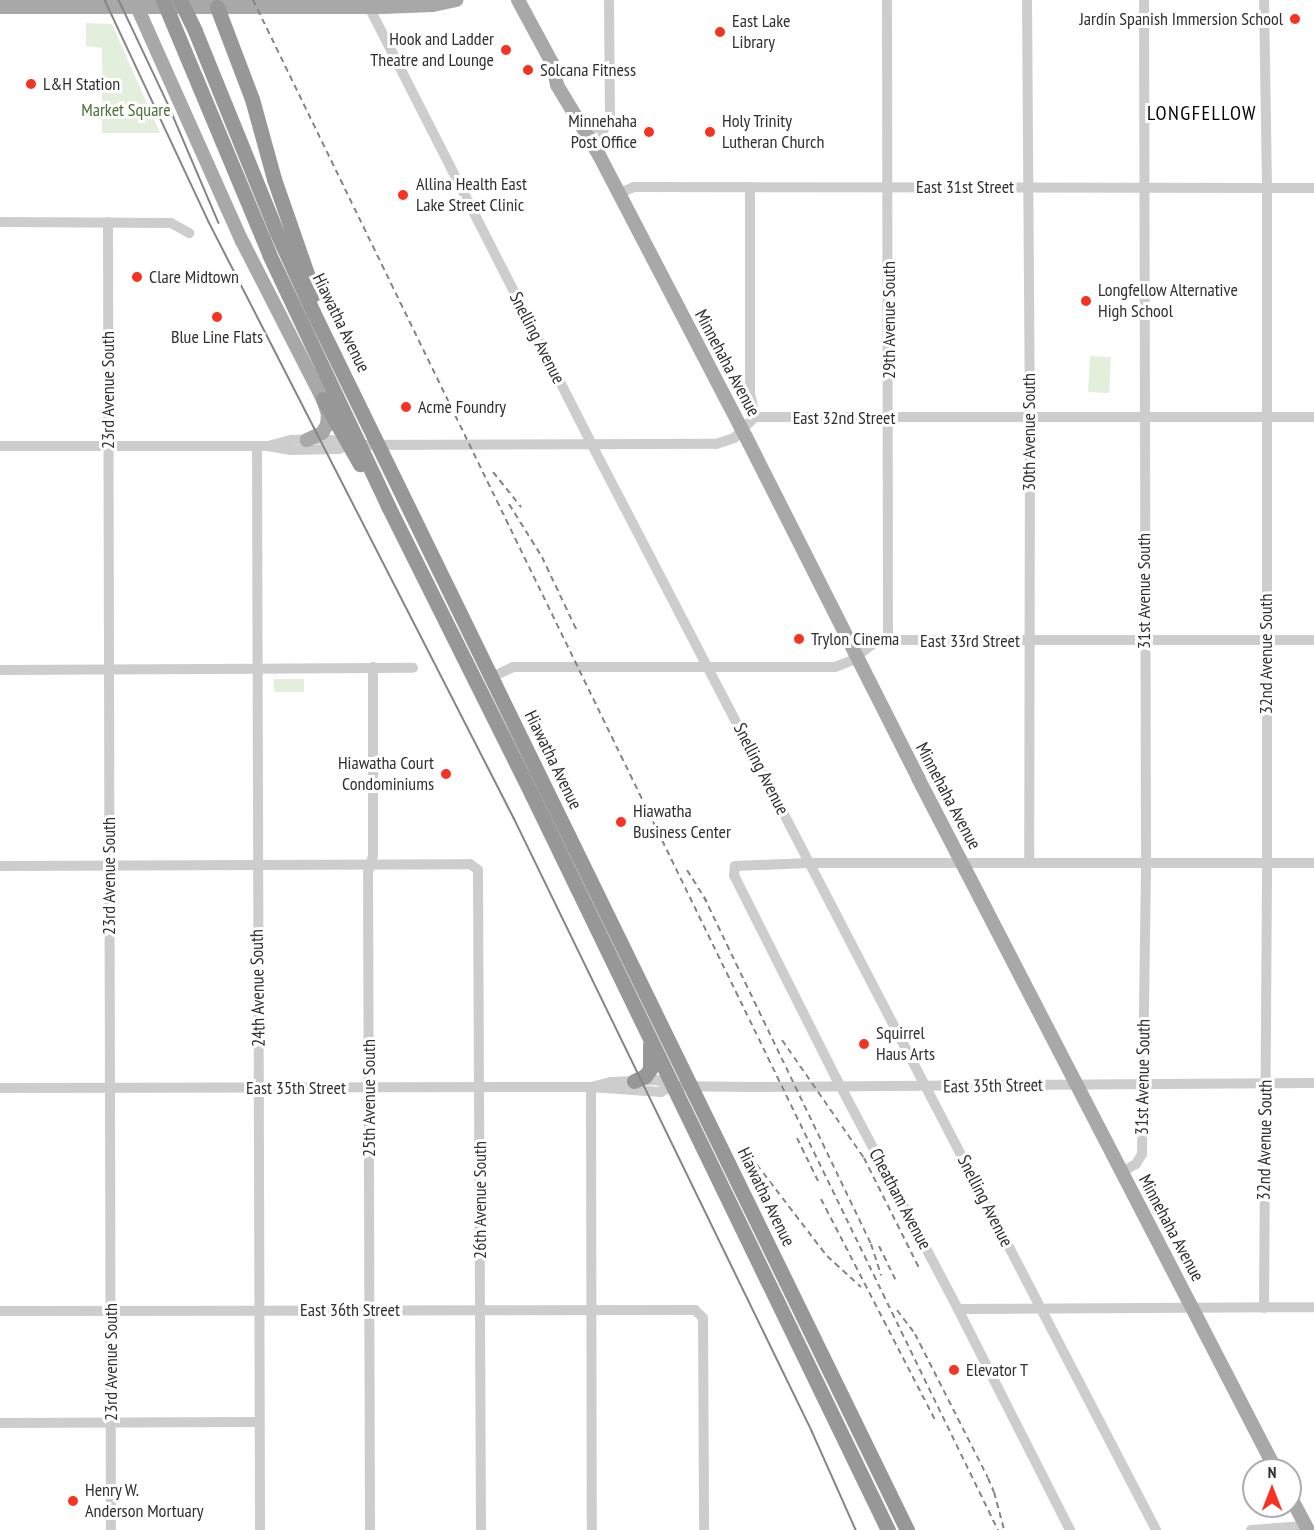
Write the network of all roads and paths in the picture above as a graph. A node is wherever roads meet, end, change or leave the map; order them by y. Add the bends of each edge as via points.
1 (163, 0) edge
2 (180, 0) edge
3 (456, 0) edge
4 (518, 0) edge
5 (609, 0) edge
6 (887, 0) edge
7 (1026, 0) edge
8 (1144, 0) edge
9 (1264, 0) edge
10 (135, 3) edge
11 (215, 4) edge
12 (0, 7) edge
13 (369, 7) junction
14 (589, 138) junction
15 (750, 187) junction
16 (889, 187) junction
17 (1027, 187) junction
18 (1146, 187) junction
19 (1267, 188) junction
20 (1314, 188) edge
21 (618, 194) junction
22 (0, 222) edge
23 (108, 222) junction
24 (189, 232) dead end
25 (340, 367) junction
26 (323, 399) junction
27 (755, 417) junction
28 (889, 417) junction
29 (1030, 417) junction
30 (1145, 417) junction
31 (1267, 417) junction
32 (1314, 417) edge
33 (742, 430) junction
34 (307, 440) junction
35 (354, 445) junction
36 (378, 445) junction
37 (592, 445) junction
38 (0, 446) edge
39 (108, 446) junction
40 (257, 446) junction
41 (268, 446) junction
42 (888, 640) junction
43 (1144, 640) junction
44 (1266, 640) junction
45 (1314, 640) edge
46 (1029, 641) junction
47 (856, 656) junction
48 (373, 667) junction
49 (413, 668) dead end
50 (709, 668) junction
51 (256, 669) junction
52 (0, 670) edge
53 (108, 670) junction
54 (492, 677) junction
55 (809, 863) junction
56 (963, 863) junction
57 (1029, 863) junction
58 (1314, 863) edge
59 (371, 864) junction
60 (1267, 864) junction
61 (256, 865) junction
62 (1146, 865) junction
63 (0, 866) edge
64 (109, 866) junction
65 (649, 1036) junction
66 (634, 1081) junction
67 (1314, 1083) edge
68 (1265, 1084) junction
69 (1078, 1085) junction
70 (1143, 1085) junction
71 (672, 1086) junction
72 (689, 1086) junction
73 (480, 1087) junction
74 (591, 1087) junction
75 (841, 1087) junction
76 (927, 1087) junction
77 (110, 1088) junction
78 (258, 1088) junction
79 (369, 1088) junction
80 (0, 1089) edge
81 (1122, 1172) junction
82 (1314, 1307) edge
83 (1040, 1308) junction
84 (1192, 1308) junction
85 (1264, 1308) junction
86 (958, 1309) junction
87 (370, 1310) junction
88 (592, 1310) junction
89 (0, 1311) edge
90 (111, 1311) junction
91 (259, 1311) junction
92 (481, 1311) junction
93 (110, 1422) junction
94 (259, 1422) junction
95 (0, 1423) edge
96 (1270, 1458) edge
97 (1306, 1528) edge
98 (111, 1530) edge
99 (260, 1530) edge
100 (370, 1530) edge
101 (481, 1530) edge
102 (592, 1530) edge
103 (704, 1530) edge
104 (888, 1530) edge
105 (907, 1530) edge
106 (1070, 1530) edge
107 (1156, 1530) edge
108 (1251, 1530) edge

1 - 35 highway, Hiawatha Avenue
2 - 25 highway, Hiawatha Avenue via 272,221
3 - 13 main road via 433,5
4 - 14 main road, Minnehaha Avenue via 553,66 557,85
5 - 14 street via 610,117 603,131
6 - 16 street, 29th Avenue South
7 - 17 street, 30th Avenue South
8 - 18 street, 31st Avenue South
9 - 19 street, 32nd Avenue South
10 - 11 main road
10 - 12 main road
10 - 26 main road via 242,241
11 - 13 main road
11 - 25 highway via 252,99 290,226
13 - 37 street, Snelling Avenue
14 - 21 main road, Minnehaha Avenue
15 - 16 street, East 31st Street
15 - 21 street, East 31st Street via 634,187
15 - 27 street via 750,393
16 - 17 street, East 31st Street
16 - 28 street, 29th Avenue South
17 - 18 street, East 31st Street
17 - 29 street, 30th Avenue South
18 - 19 street, East 31st Street
18 - 30 street, 31st Avenue South
19 - 20 street, East 31st Street
19 - 31 street, 32nd Avenue South
21 - 33 main road, Minnehaha Avenue
22 - 23 street
23 - 24 street via 171,223
23 - 39 street, 23rd Avenue South
25 - 36 highway, Hiawatha Avenue
26 - 34 main road via 327,425 322,433
26 - 35 highway
27 - 28 street, East 32nd Street
27 - 33 street
28 - 29 street, East 32nd Street
28 - 42 street, 29th Avenue South
29 - 30 street, East 32nd Street
29 - 46 street, 30th Avenue South
30 - 31 street, East 32nd Street
30 - 43 street, 31st Avenue South
31 - 32 street, East 32nd Street
31 - 44 street, 32nd Avenue South
33 - 37 street via 729,441 716,444
33 - 47 main road, Minnehaha Avenue
34 - 35 street via 342,440
34 - 41 street via 280,441
35 - 36 street
35 - 41 street via 344,449 280,450
35 - 65 highway, Hiawatha Avenue via 388,506
36 - 37 street
36 - 54 highway, Hiawatha Avenue
37 - 50 street, Snelling Avenue
38 - 39 street
39 - 40 street
39 - 53 street, 23rd Avenue South
40 - 41 street
40 - 51 street, 24th Avenue South
42 - 46 street, East 33rd Street
42 - 47 street, East 33rd Street via 874,643
43 - 44 street, East 33rd Street
43 - 46 street, East 33rd Street
43 - 62 street, 31st Avenue South
44 - 45 street, East 33rd Street
44 - 60 street, 32nd Avenue South
46 - 57 street, 30th Avenue South
47 - 50 street, East 33rd Street via 835,667
47 - 56 main road, Minnehaha Avenue
48 - 49 street
48 - 51 street
48 - 59 street, 25th Avenue South
50 - 54 street, East 33rd Street via 513,666
50 - 55 street, Snelling Avenue
51 - 53 street
51 - 61 street, 24th Avenue South
52 - 53 street
53 - 64 street, 23rd Avenue South
54 - 72 highway, Hiawatha Avenue
55 - 56 street
55 - 75 street, Cheatham Avenue via 735,866 734,876
55 - 76 street, Snelling Avenue
56 - 57 street
56 - 69 main road, Minnehaha Avenue
57 - 62 street
58 - 60 street
59 - 61 street
59 - 73 street, 26th Avenue South via 470,864 478,870
59 - 79 street, 25th Avenue South
60 - 62 street
60 - 68 street, 32nd Avenue South
61 - 64 street
61 - 78 street, 24th Avenue South
62 - 70 street, 31st Avenue South
63 - 64 street
64 - 77 street, 23rd Avenue South
65 - 66 highway via 650,1069
65 - 71 highway, Hiawatha Avenue
66 - 71 street, East 35th Street via 657,1080
66 - 74 street, East 35th Street
67 - 68 street, East 35th Street
68 - 70 street, East 35th Street
68 - 85 street, 32nd Avenue South
69 - 70 street, East 35th Street
69 - 76 street, East 35th Street
69 - 81 main road, Minnehaha Avenue
70 - 81 street, 31st Avenue South via 1142,1157
71 - 72 street, East 35th Street
71 - 74 street, East 35th Street via 661,1092
71 - 104 highway, Hiawatha Avenue
72 - 75 street, East 35th Street
72 - 105 highway, Hiawatha Avenue
73 - 74 street, East 35th Street
73 - 79 street, East 35th Street
73 - 92 street, 26th Avenue South
74 - 88 street
75 - 76 street, East 35th Street
75 - 86 street, Cheatham Avenue
76 - 83 street, Snelling Avenue
77 - 78 street, East 35th Street
77 - 80 street, East 35th Street
77 - 90 street, 23rd Avenue South
78 - 79 street, East 35th Street
78 - 91 street, 24th Avenue South
79 - 87 street, 25th Avenue South
81 - 84 main road, Minnehaha Avenue
82 - 85 street
83 - 84 street
83 - 86 street
83 - 107 street, Snelling Avenue
84 - 85 street
84 - 96 main road, Minnehaha Avenue
86 - 106 street, Cheatham Avenue
87 - 91 street, East 36th Street
87 - 92 street, East 36th Street
87 - 100 street, 25th Avenue South
88 - 92 street, East 36th Street
88 - 102 street
88 - 103 street, East 36th Street via 691,1309 703,1318
89 - 90 street, East 36th Street
90 - 91 street, East 36th Street
90 - 93 street, 23rd Avenue South
91 - 94 street, 24th Avenue South
92 - 101 street, 26th Avenue South
93 - 94 street
93 - 95 street
93 - 98 street, 23rd Avenue South
94 - 99 street, 24th Avenue South
97 - 108 street

